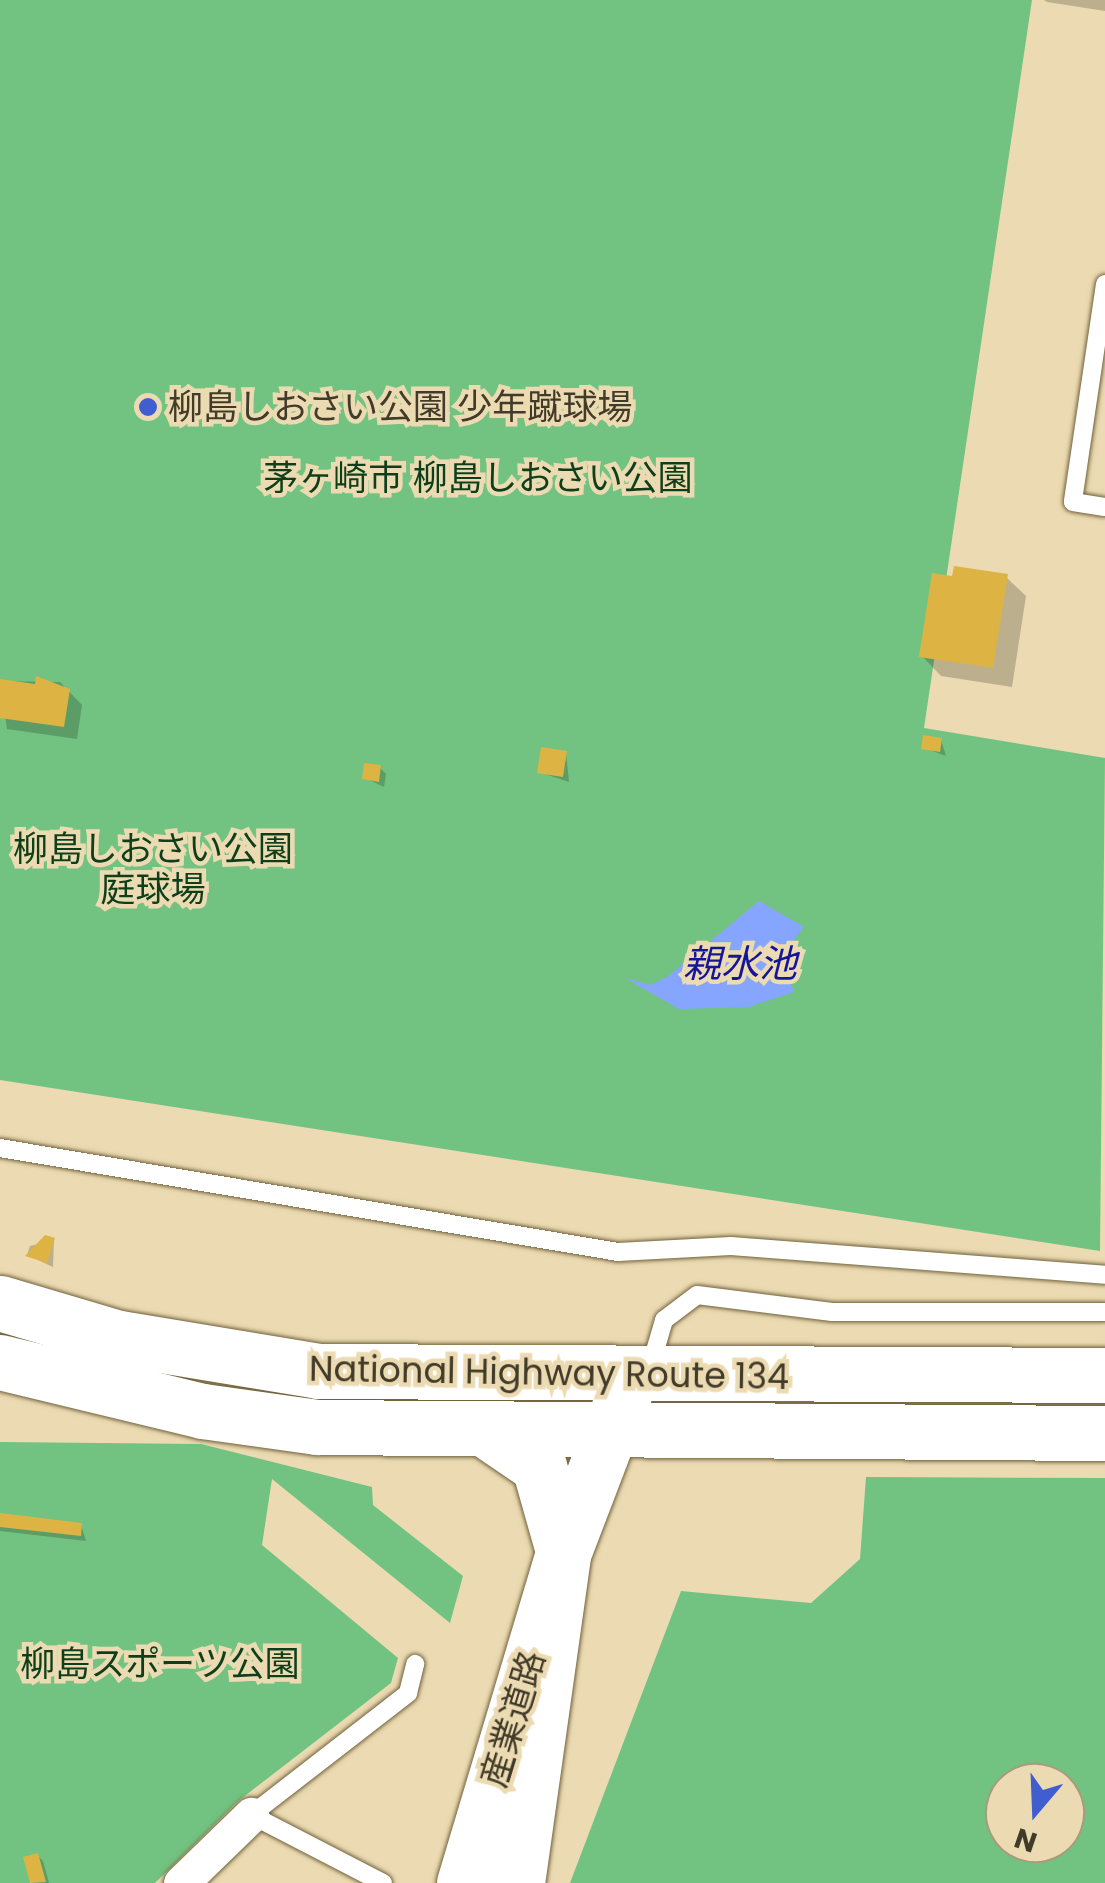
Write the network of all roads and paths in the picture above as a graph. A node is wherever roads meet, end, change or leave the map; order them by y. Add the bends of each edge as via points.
1 (1105, 284) edge
2 (1105, 506) edge
3 (0, 1148) edge
4 (1105, 1276) edge
5 (0, 1303) edge
6 (1105, 1312) edge
7 (0, 1362) edge
8 (1105, 1375) edge
9 (640, 1379) junction
10 (490, 1432) junction
11 (1105, 1433) edge
12 (602, 1436) junction
13 (563, 1554) junction
14 (415, 1664) dead end
15 (251, 1816) junction
16 (181, 1883) edge
17 (383, 1883) edge
18 (464, 1883) edge
19 (516, 1883) edge

1 - 2 lane via 1073,502
3 - 4 lane via 618,1252 731,1246
5 - 9 main road, National Highway Route 134 via 120,1338 318,1372
6 - 9 lane via 832,1312 697,1296 664,1320
7 - 10 main road, National Highway Route 134 via 222,1414
8 - 9 main road, National Highway Route 134
9 - 12 main road, 産業道路
10 - 12 main road, National Highway Route 134
10 - 13 main road via 539,1466
11 - 12 main road, National Highway Route 134
12 - 13 main road, 産業道路
13 - 18 main road, 産業道路
13 - 19 main road
14 - 15 lane via 408,1693
15 - 16 street
15 - 17 lane

